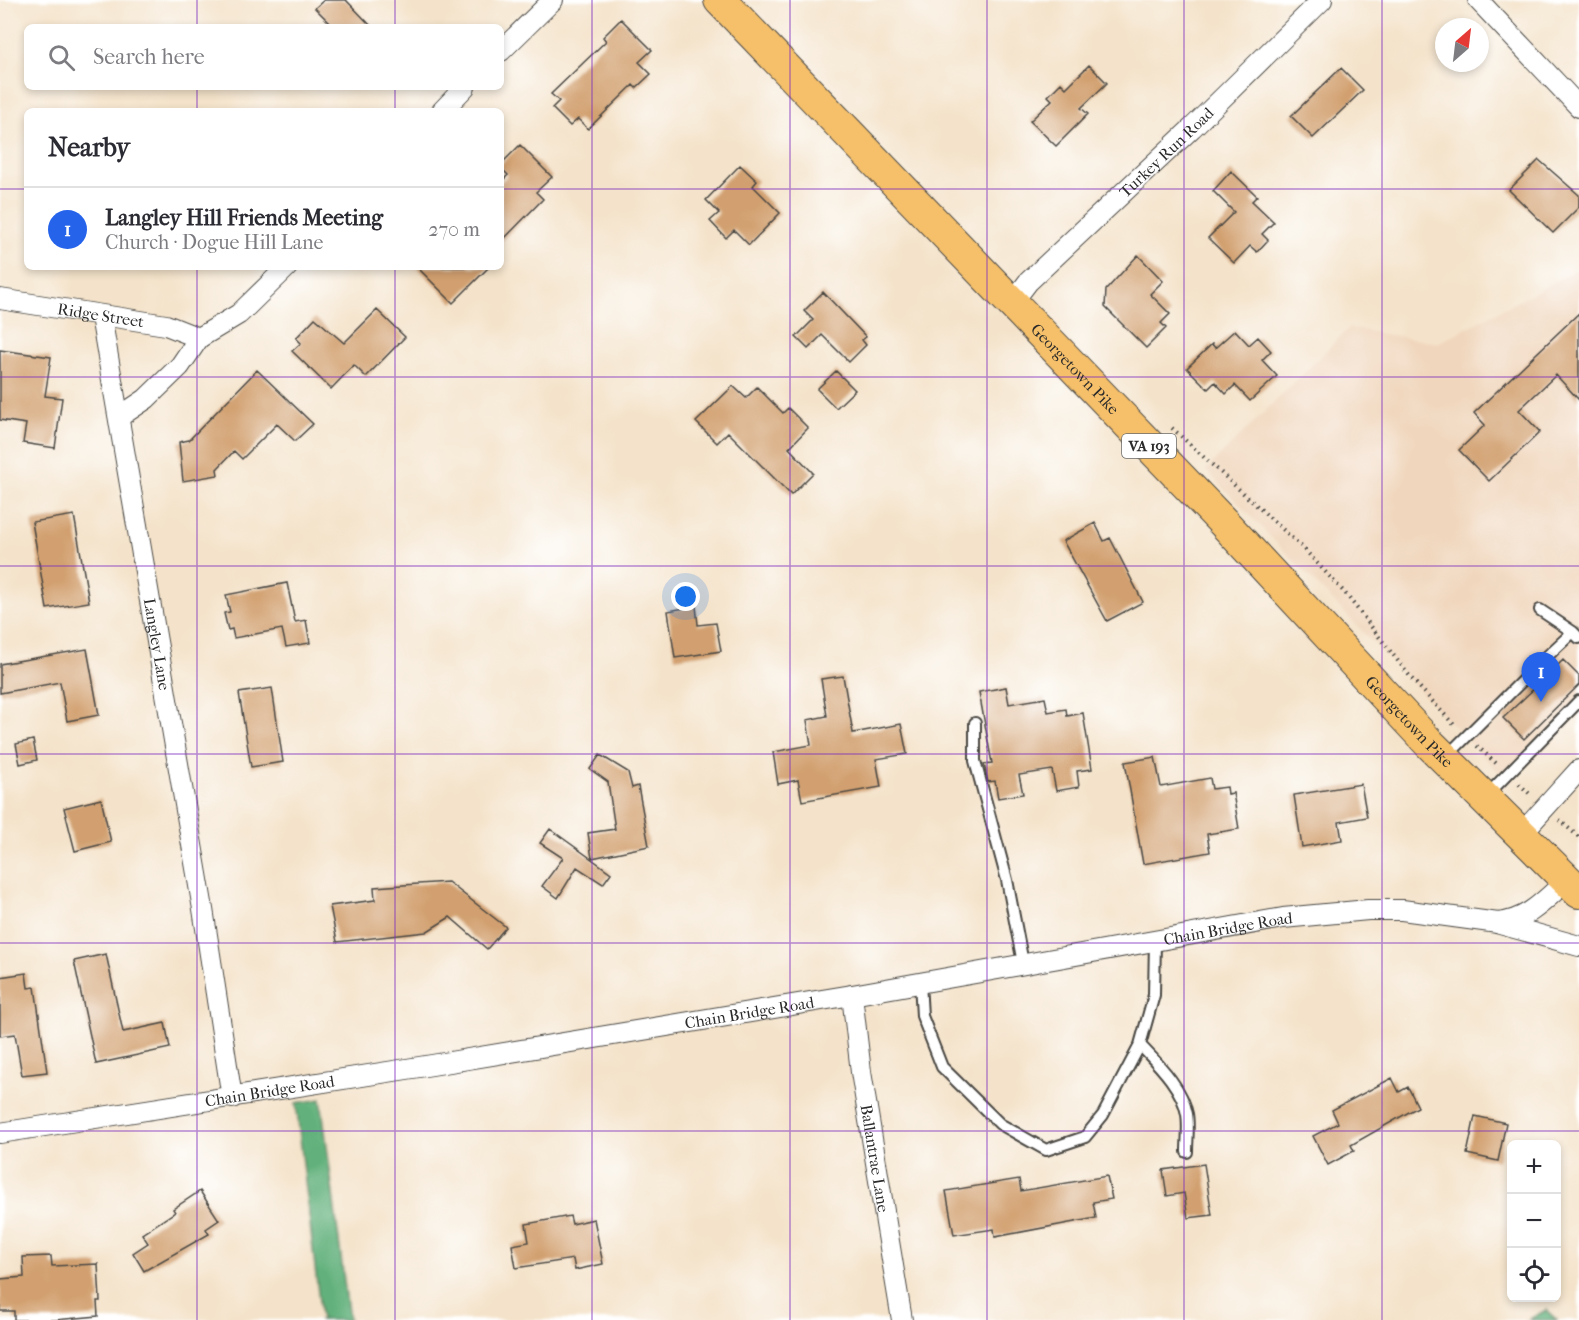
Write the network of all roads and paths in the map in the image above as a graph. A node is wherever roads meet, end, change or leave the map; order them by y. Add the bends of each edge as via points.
1 (553, 0) edge
2 (720, 0) edge
3 (1322, 0) edge
4 (1478, 0) edge
5 (504, 48) edge
6 (462, 90) edge
7 (1579, 107) edge
8 (445, 108) edge
9 (284, 270) edge
10 (0, 299) edge
11 (1012, 303) junction
12 (101, 316) junction
13 (199, 338) junction
14 (119, 417) junction
15 (1540, 610) dead end
16 (1576, 635) edge
17 (1543, 660) dead end
18 (1528, 675) dead end
19 (1579, 701) edge
20 (975, 723) dead end
21 (1445, 759) junction
22 (1579, 770) edge
23 (1484, 797) junction
24 (1522, 833) junction
25 (1573, 886) edge
26 (1498, 923) junction
27 (1155, 940) junction
28 (1579, 946) edge
29 (1023, 963) junction
30 (920, 982) junction
31 (852, 995) junction
32 (1140, 1045) junction
33 (232, 1098) junction
34 (0, 1133) edge
35 (1187, 1152) dead end
36 (903, 1320) edge

1 - 5 street
2 - 11 main road, Georgetown Pike / VA 193
3 - 11 street, Turkey Run Road via 1028,282
4 - 7 street
6 - 8 street
9 - 13 street via 238,314
10 - 12 street, Ridge Street
11 - 21 main road, Georgetown Pike / VA 193
12 - 13 street, Ridge Street via 166,325
12 - 14 street, Langley Lane
13 - 14 street via 180,366 147,399
14 - 33 street, Langley Lane
15 - 16 lane
16 - 17 lane
18 - 21 lane
19 - 23 lane
20 - 29 lane via 975,761 1007,880
21 - 23 main road, Georgetown Pike / VA 193
22 - 24 street
23 - 24 main road, Georgetown Pike / VA 193
24 - 25 main road, Georgetown Pike / VA 193
25 - 26 street, Chain Bridge Road via 1520,919
26 - 27 street, Chain Bridge Road via 1402,910 1368,910 1283,918
26 - 28 street, Chain Bridge Road
27 - 29 street, Chain Bridge Road
27 - 32 lane via 1154,995
29 - 30 street, Chain Bridge Road
30 - 31 street, Chain Bridge Road
30 - 32 lane via 922,1016 942,1067 1000,1124 1046,1150 1084,1137 1102,1115
31 - 33 street, Chain Bridge Road
31 - 36 street, Ballantrae Lane via 861,1072
32 - 35 lane via 1178,1091 1187,1114
33 - 34 street, Chain Bridge Road

